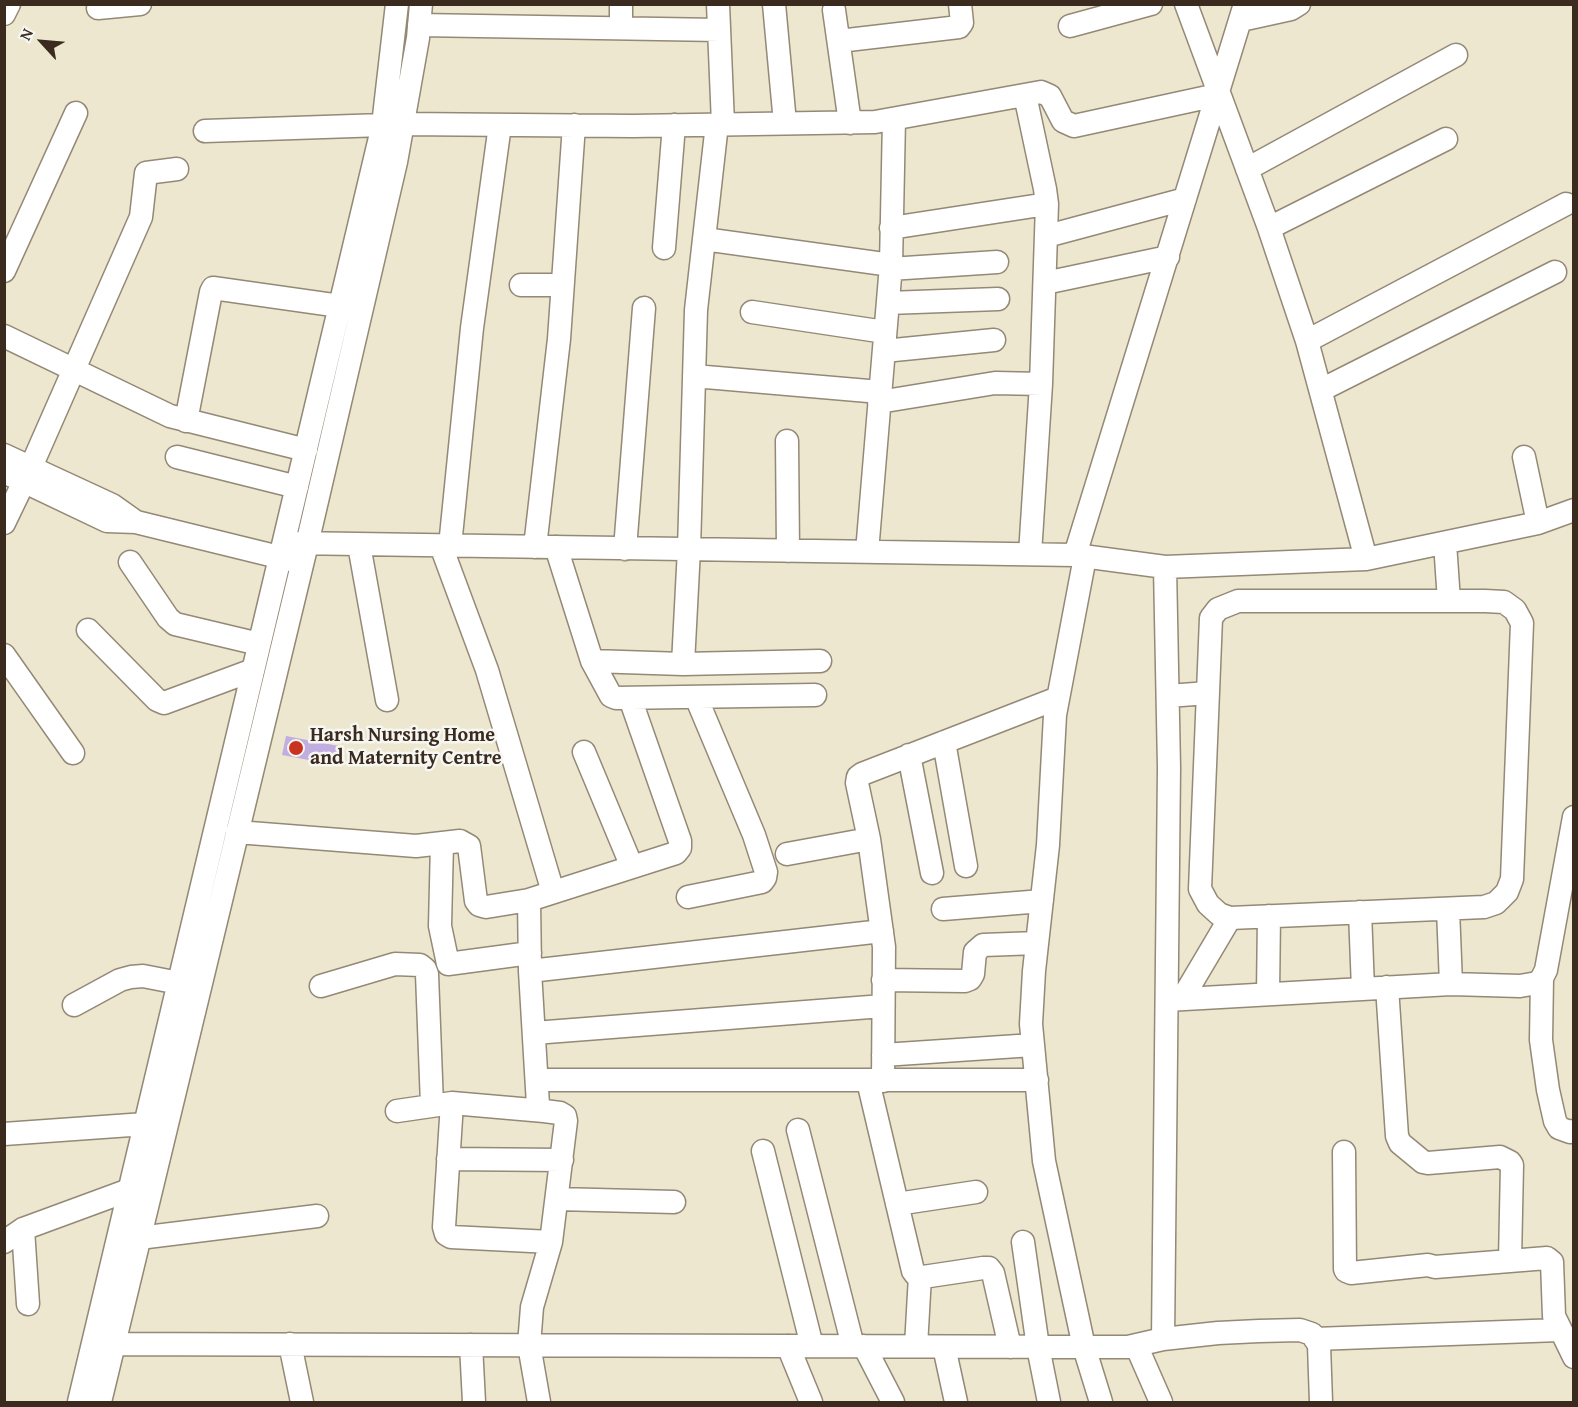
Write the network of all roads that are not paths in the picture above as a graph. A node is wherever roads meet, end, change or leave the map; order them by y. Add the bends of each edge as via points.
1 (9, 4) edge
2 (140, 4) edge
3 (397, 4) edge
4 (621, 4) edge
5 (718, 4) edge
6 (774, 4) edge
7 (960, 4) edge
8 (1151, 4) edge
9 (1185, 4) edge
10 (1299, 4) edge
11 (98, 8) dead end
12 (834, 10) dead end
13 (1243, 12) edge
14 (4, 14) edge
15 (420, 15) edge
16 (1070, 26) dead end
17 (621, 28) junction
18 (719, 30) junction
19 (839, 41) junction
20 (1456, 55) dead end
21 (1218, 94) junction
22 (1025, 95) junction
23 (76, 113) dead end
24 (894, 119) junction
25 (785, 123) junction
26 (850, 123) junction
27 (393, 124) junction
28 (500, 124) junction
29 (720, 124) junction
30 (574, 125) junction
31 (674, 125) junction
32 (205, 131) dead end
33 (1446, 139) dead end
34 (177, 169) dead end
35 (1247, 169) junction
36 (1185, 199) junction
37 (1047, 204) junction
38 (1566, 204) dead end
39 (891, 228) junction
40 (1269, 228) junction
41 (1047, 236) junction
42 (704, 239) junction
43 (664, 248) dead end
44 (1168, 257) junction
45 (997, 262) dead end
46 (891, 267) junction
47 (4, 271) edge
48 (1556, 272) dead end
49 (1045, 283) junction
50 (521, 285) dead end
51 (562, 285) junction
52 (998, 299) dead end
53 (888, 303) junction
54 (340, 306) junction
55 (644, 308) dead end
56 (752, 312) dead end
57 (4, 336) edge
58 (994, 340) dead end
59 (1307, 340) junction
60 (885, 341) junction
61 (74, 369) junction
62 (694, 376) junction
63 (1041, 384) junction
64 (1321, 390) junction
65 (880, 397) junction
66 (186, 421) junction
67 (787, 441) dead end
68 (306, 450) junction
69 (4, 455) edge
70 (177, 457) dead end
71 (1524, 457) dead end
72 (20, 473) edge
73 (297, 487) junction
74 (1574, 510) edge
75 (4, 523) edge
76 (1538, 523) junction
77 (1444, 543) junction
78 (359, 544) junction
79 (445, 546) junction
80 (545, 547) junction
81 (625, 549) junction
82 (689, 549) junction
83 (282, 551) junction
84 (788, 551) junction
85 (867, 552) junction
86 (305, 553) junction
87 (1030, 554) junction
88 (1080, 556) junction
89 (1366, 559) junction
90 (129, 562) dead end
91 (1275, 562) junction
92 (1165, 567) junction
93 (1277, 601) junction
94 (1449, 601) junction
95 (88, 630) dead end
96 (259, 644) junction
97 (4, 655) edge
98 (592, 661) junction
99 (820, 661) dead end
100 (683, 664) junction
101 (253, 670) junction
102 (1208, 693) junction
103 (815, 695) dead end
104 (1168, 696) junction
105 (696, 697) junction
106 (630, 698) junction
107 (1058, 698) junction
108 (387, 700) dead end
109 (944, 742) junction
110 (584, 752) dead end
111 (73, 753) dead end
112 (909, 756) junction
113 (1204, 789) junction
114 (1169, 790) junction
115 (234, 799) junction
116 (1574, 817) edge
117 (237, 832) junction
118 (869, 839) junction
119 (442, 843) junction
120 (787, 854) dead end
121 (966, 866) dead end
122 (632, 867) junction
123 (932, 873) dead end
124 (1200, 889) junction
125 (1168, 890) junction
126 (1567, 891) edge
127 (553, 892) junction
128 (688, 897) dead end
129 (529, 900) junction
130 (1042, 901) junction
131 (943, 909) dead end
132 (1448, 909) junction
133 (1360, 912) junction
134 (1269, 916) junction
135 (1230, 918) junction
136 (882, 931) junction
137 (1037, 943) junction
138 (530, 962) junction
139 (1542, 978) junction
140 (883, 980) junction
141 (179, 983) junction
142 (1451, 984) junction
143 (321, 986) dead end
144 (1387, 987) junction
145 (1363, 988) junction
146 (1268, 994) junction
147 (1174, 999) junction
148 (74, 1005) dead end
149 (883, 1006) junction
150 (534, 1033) junction
151 (1033, 1045) junction
152 (883, 1054) junction
153 (537, 1080) junction
154 (1037, 1080) junction
155 (875, 1081) junction
156 (442, 1104) junction
157 (397, 1111) dead end
158 (544, 1111) junction
159 (167, 1123) junction
160 (144, 1124) junction
161 (798, 1130) dead end
162 (1574, 1131) edge
163 (4, 1134) edge
164 (763, 1151) dead end
165 (1344, 1152) dead end
166 (448, 1159) junction
167 (562, 1160) junction
168 (129, 1190) junction
169 (976, 1192) dead end
170 (557, 1199) junction
171 (674, 1202) dead end
172 (897, 1204) junction
173 (317, 1216) dead end
174 (23, 1229) junction
175 (139, 1238) junction
176 (4, 1242) edge
177 (551, 1242) junction
178 (1023, 1242) dead end
179 (1510, 1260) junction
180 (920, 1276) junction
181 (28, 1304) dead end
182 (1559, 1330) junction
183 (1163, 1339) junction
184 (1315, 1339) junction
185 (103, 1344) junction
186 (290, 1344) junction
187 (471, 1345) junction
188 (529, 1345) junction
189 (1136, 1345) junction
190 (788, 1346) junction
191 (812, 1346) junction
192 (858, 1346) junction
193 (916, 1346) junction
194 (944, 1347) junction
195 (1010, 1347) junction
196 (1038, 1347) junction
197 (1084, 1347) junction
198 (1574, 1357) edge
199 (79, 1402) edge
200 (100, 1402) edge
201 (302, 1402) edge
202 (474, 1402) edge
203 (539, 1402) edge
204 (808, 1402) edge
205 (892, 1402) edge
206 (956, 1402) edge
207 (1049, 1402) edge
208 (1101, 1402) edge
209 (1161, 1402) edge
210 (1321, 1402) edge

1 - 14 street
2 - 11 street
3 - 27 street
4 - 17 street
5 - 18 street
6 - 25 street
7 - 19 street via 963,23 959,27
8 - 16 street
9 - 21 street
10 - 13 street via 1291,9
12 - 19 street
13 - 21 street
15 - 17 street
15 - 27 street
17 - 18 street
18 - 29 street
19 - 26 street
20 - 35 street
21 - 22 street via 1074,126 1063,121 1046,93
21 - 35 street
21 - 36 street
22 - 24 street
22 - 37 street
23 - 47 street
24 - 26 street
24 - 39 street
25 - 26 street
25 - 29 street
27 - 28 street
27 - 32 street
27 - 54 street
27 - 86 street via 396,162
28 - 30 street
28 - 79 street
29 - 31 street
29 - 42 street
30 - 31 street
30 - 51 street
31 - 43 street
33 - 40 street
34 - 61 street via 146,173 141,216
35 - 40 street
36 - 41 street
36 - 44 street
37 - 39 street
37 - 41 street
38 - 59 street
39 - 46 street
40 - 59 street
41 - 49 street
42 - 46 street
42 - 62 street
44 - 49 street
44 - 88 street
45 - 46 street
46 - 53 street
48 - 64 street
49 - 63 street
50 - 51 street
51 - 80 street
52 - 53 street
53 - 60 street
54 - 66 street via 213,288
54 - 68 street
55 - 81 street
56 - 60 street
57 - 61 street
58 - 60 street
59 - 64 street
60 - 65 street
61 - 66 street
61 - 72 street
62 - 65 street
62 - 82 street
63 - 65 street via 995,383
63 - 87 street
64 - 89 street
65 - 85 street
66 - 68 street
67 - 84 street
68 - 73 street
69 - 72 street
70 - 73 street
71 - 76 street
72 - 75 street
72 - 83 street via 107,521 136,522
73 - 83 street
74 - 76 street
76 - 77 street
77 - 89 street
77 - 94 street
78 - 79 street
78 - 86 street
78 - 108 street
79 - 80 street
79 - 127 street via 487,670
80 - 81 street
80 - 98 street
81 - 82 street
82 - 84 street
82 - 100 street
83 - 86 street
83 - 96 street
84 - 85 street
85 - 87 street
86 - 115 street
87 - 88 street
88 - 92 street
88 - 107 street
89 - 91 street
90 - 96 street via 175,624
91 - 92 street
91 - 93 street
92 - 104 street
93 - 94 street
93 - 102 street via 1238,601 1218,609 1211,618
94 - 132 street via 1504,603 1515,610 1522,623 1512,879 1507,892 1496,903
95 - 101 street via 156,700 164,703
96 - 101 street
97 - 111 street
98 - 100 street
98 - 106 street via 611,696
99 - 100 street
101 - 115 street
102 - 104 street
102 - 113 street
103 - 105 street
104 - 114 street
105 - 106 street
105 - 128 street via 766,872 762,882
106 - 122 street via 680,841 676,853
107 - 109 street
107 - 130 street
109 - 112 street
109 - 121 street
110 - 122 street
112 - 118 street via 858,777
112 - 123 street
113 - 114 street
113 - 124 street
114 - 125 street
115 - 117 street
115 - 141 street
116 - 126 street
117 - 119 street via 416,846
117 - 159 street
118 - 120 street
118 - 136 street
119 - 129 street via 460,841 469,846 479,905
119 - 138 street via 440,926 448,964
122 - 127 street
124 - 125 street
124 - 135 street via 1208,904
125 - 147 street
126 - 139 street
127 - 129 street
129 - 138 street
130 - 131 street
130 - 137 street
132 - 133 street
132 - 142 street
133 - 134 street
133 - 145 street
134 - 135 street
134 - 146 street
135 - 147 street
136 - 138 street
136 - 140 street
137 - 140 street via 983,945 975,952 973,974 965,981
137 - 151 street
138 - 150 street
139 - 142 street via 1520,986
139 - 162 street via 1541,1040 1548,1090 1559,1128
140 - 149 street
141 - 148 street via 131,977
141 - 160 street
142 - 144 street
143 - 156 street via 395,964 420,965 425,969
144 - 145 street
144 - 179 street via 1400,1143 1428,1163 1500,1157 1510,1162
145 - 146 street
146 - 147 street
147 - 183 street
149 - 150 street
149 - 152 street
150 - 153 street
151 - 152 street
151 - 154 street
152 - 155 street
153 - 155 street
153 - 158 street via 538,1105
154 - 155 street
154 - 197 street via 1044,1161
155 - 172 street
156 - 157 street
156 - 158 street
156 - 166 street
158 - 167 street via 565,1116
159 - 160 street
159 - 175 street
160 - 163 street
160 - 168 street
161 - 192 street
164 - 191 street
165 - 179 street via 1346,1271
166 - 167 street
166 - 177 street via 446,1234
167 - 170 street
168 - 174 street
168 - 185 street
169 - 172 street
170 - 171 street
170 - 177 street
172 - 180 street via 913,1271
173 - 175 street
174 - 176 street
174 - 181 street
175 - 185 street
177 - 188 street via 534,1300
178 - 196 street
179 - 182 street via 1550,1260 1554,1316
180 - 193 street
180 - 195 street via 989,1269
182 - 184 street
182 - 198 street
183 - 184 street via 1300,1330
183 - 189 street
184 - 210 street via 1319,1345
185 - 186 street
185 - 199 street
185 - 200 street
186 - 187 street
186 - 201 street
187 - 188 street
187 - 202 street
188 - 190 street
188 - 203 street
189 - 197 street
189 - 209 street
190 - 191 street
190 - 204 street
191 - 192 street
192 - 193 street
192 - 205 street
193 - 194 street
194 - 195 street
194 - 206 street
195 - 196 street
196 - 197 street
196 - 207 street
197 - 208 street

